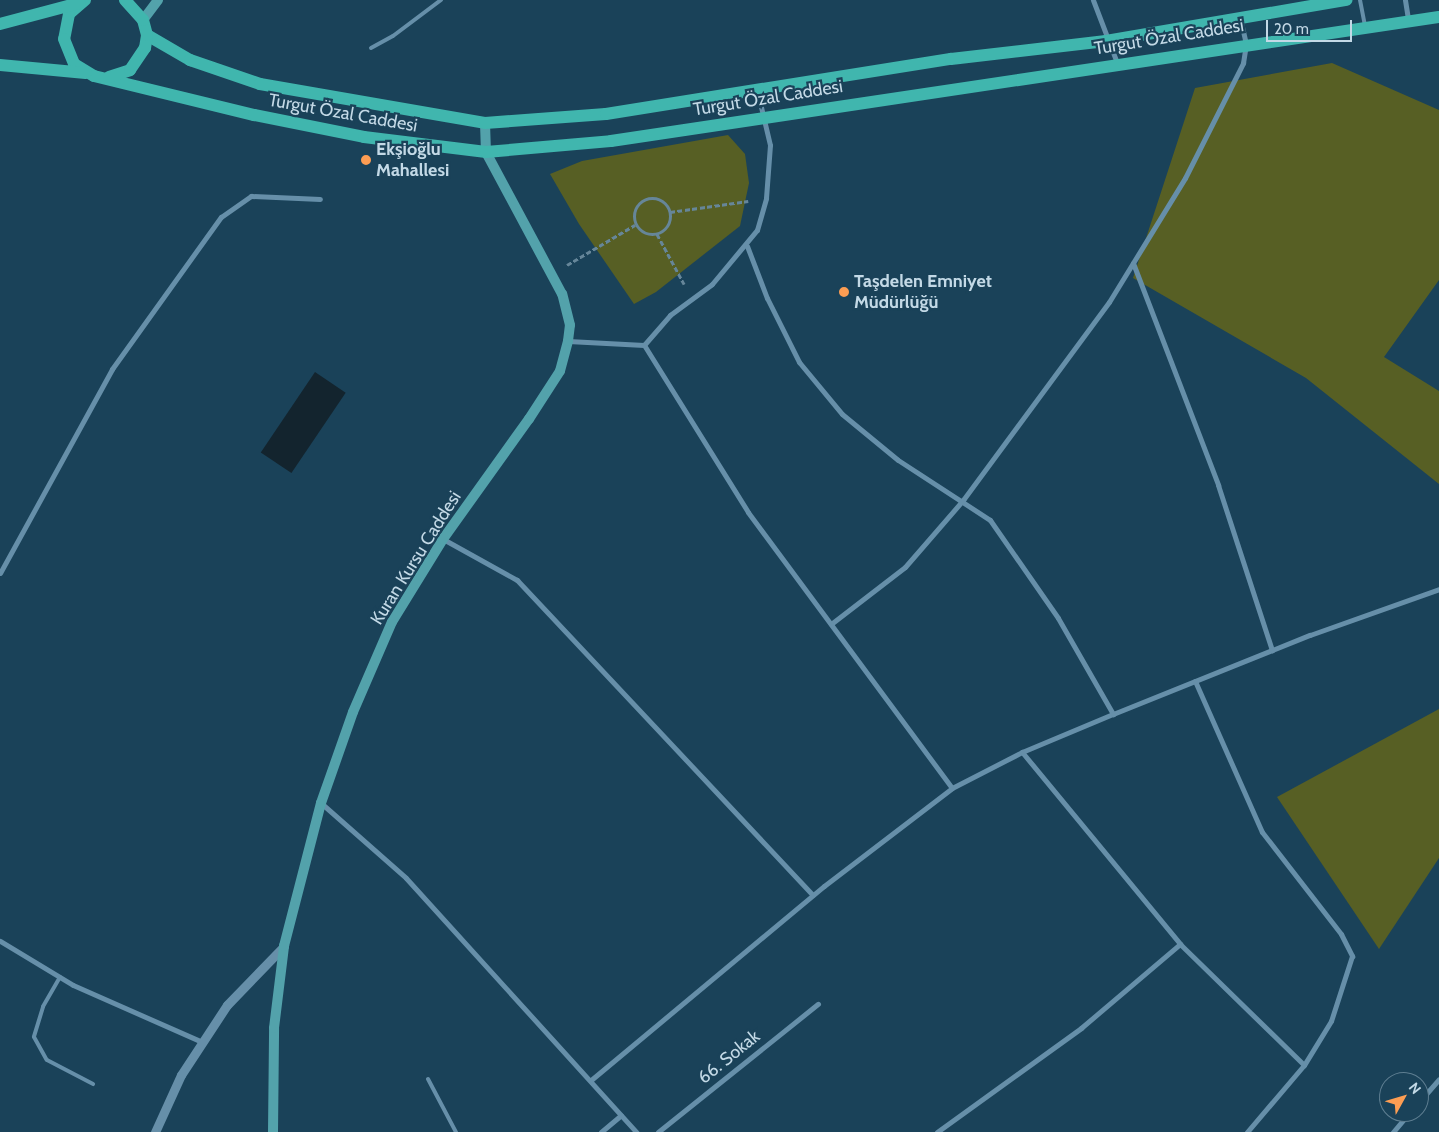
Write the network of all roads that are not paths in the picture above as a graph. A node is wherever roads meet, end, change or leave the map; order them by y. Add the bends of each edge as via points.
1 (125, 0) edge
2 (158, 0) edge
3 (440, 0) edge
4 (1093, 0) edge
5 (1347, 0) edge
6 (1360, 0) edge
7 (1405, 0) edge
8 (82, 2) edge
9 (1439, 17) edge
10 (1240, 18) junction
11 (1408, 19) junction
12 (143, 20) junction
13 (0, 24) edge
14 (1365, 26) junction
15 (147, 35) junction
16 (1106, 41) junction
17 (1246, 44) junction
18 (371, 48) dead end
19 (1116, 63) junction
20 (0, 65) edge
21 (86, 73) junction
22 (106, 78) junction
23 (757, 90) junction
24 (762, 116) junction
25 (485, 123) junction
26 (486, 152) junction
27 (320, 199) dead end
28 (747, 246) junction
29 (1133, 263) junction
30 (568, 341) junction
31 (644, 344) junction
32 (963, 500) junction
33 (443, 539) junction
34 (0, 572) edge
35 (1439, 588) edge
36 (831, 624) junction
37 (1272, 650) junction
38 (1195, 681) junction
39 (1113, 714) junction
40 (1022, 752) junction
41 (952, 788) junction
42 (322, 804) junction
43 (813, 896) junction
44 (0, 941) edge
45 (1180, 944) junction
46 (284, 946) junction
47 (60, 977) junction
48 (818, 1004) dead end
49 (202, 1042) junction
50 (1304, 1065) junction
51 (428, 1079) dead end
52 (1439, 1079) edge
53 (591, 1080) junction
54 (93, 1084) dead end
55 (1429, 1090) edge
56 (621, 1115) junction
57 (1402, 1122) edge
58 (155, 1132) edge
59 (273, 1132) edge
60 (456, 1132) edge
61 (601, 1132) edge
62 (636, 1132) edge
63 (658, 1132) edge
64 (937, 1132) edge
65 (1247, 1132) edge
66 (1393, 1132) edge

1 - 12 main road
2 - 12 main road
3 - 18 lane via 393,36
4 - 16 street
5 - 10 main road, Turgut Özal Caddesi
6 - 14 lane
7 - 11 street
8 - 13 main road
8 - 21 main road via 70,14 64,39 74,64
9 - 11 main road, Turgut Özal Caddesi
10 - 16 main road, Turgut Özal Caddesi
10 - 17 street
11 - 14 main road, Turgut Özal Caddesi
12 - 15 main road
14 - 17 main road, Turgut Özal Caddesi
15 - 22 main road via 139,60 130,70
15 - 25 main road, Turgut Özal Caddesi via 190,60 260,84
16 - 19 street
16 - 23 main road, Turgut Özal Caddesi via 952,59
17 - 19 main road, Turgut Özal Caddesi
17 - 29 street via 1243,63 1185,178
19 - 24 main road, Turgut Özal Caddesi
20 - 21 main road, Turgut Özal Caddesi
21 - 22 main road, Turgut Özal Caddesi
22 - 26 main road, Turgut Özal Caddesi via 254,115 354,135
23 - 24 street
23 - 25 main road, Turgut Özal Caddesi via 606,114
24 - 26 main road, Turgut Özal Caddesi via 611,141
24 - 28 street via 770,145 766,198 757,230
25 - 26 main road, Kuran Kursu Caddesi
26 - 30 main road, Kuran Kursu Caddesi via 562,294 570,325
27 - 34 street via 252,196 221,217 112,369
28 - 31 street via 712,284 670,315
28 - 32 street via 767,298 800,362 842,414 898,460
29 - 32 street via 1109,302
29 - 37 street via 1218,485
30 - 31 street
30 - 33 main road, Kuran Kursu Caddesi via 560,371
31 - 36 street via 748,512
32 - 36 street via 905,567
32 - 39 street via 990,520 1058,618
33 - 42 main road, Kuran Kursu Caddesi via 392,622 353,712
33 - 43 street via 517,580
35 - 37 street
36 - 41 street
37 - 38 street
38 - 39 street
38 - 50 street via 1262,832 1341,934 1352,956 1331,1022
39 - 40 street
40 - 41 street
40 - 45 street
41 - 43 street
42 - 46 main road, Kuran Kursu Caddesi
42 - 53 street via 406,878
43 - 53 street
44 - 47 street
45 - 50 street
45 - 64 street via 1081,1028
46 - 49 street via 227,1005
46 - 59 main road, Kuran Kursu Caddesi via 274,1028
47 - 49 street
47 - 54 lane via 43,1007 34,1038 47,1060
48 - 63 street, 66. Sokak
49 - 58 street via 181,1075
50 - 65 street
51 - 60 lane
52 - 55 street
53 - 56 street
56 - 61 street
56 - 62 street
57 - 66 street

